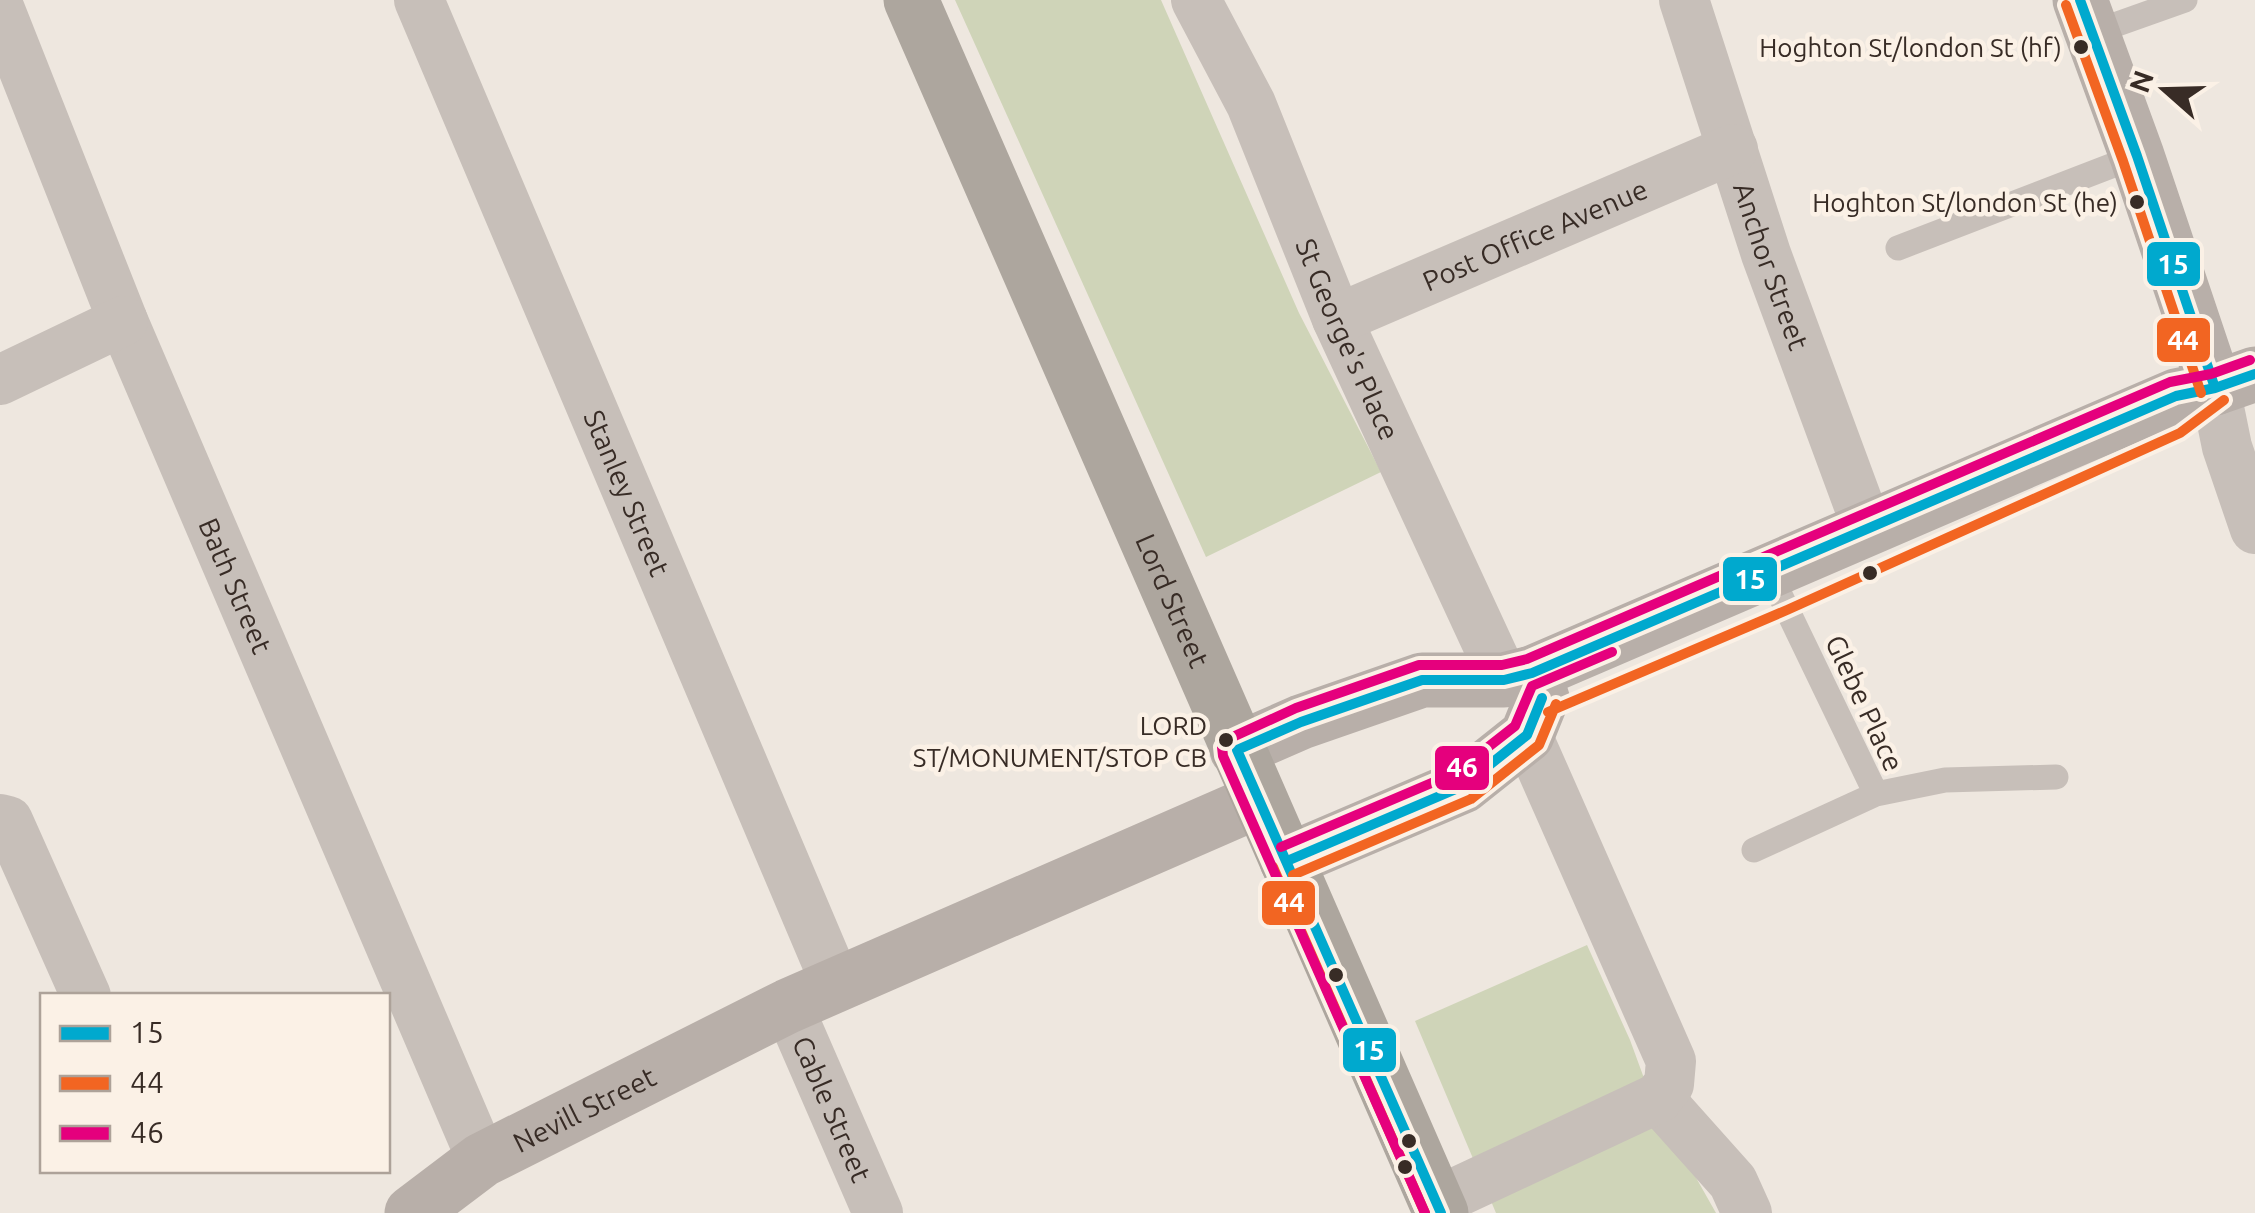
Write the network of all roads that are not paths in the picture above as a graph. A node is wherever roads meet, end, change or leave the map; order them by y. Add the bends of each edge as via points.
1 (419, 0) edge
2 (910, 0) edge
3 (1196, 0) edge
4 (1684, 0) edge
5 (2185, 0) edge
6 (0, 10) edge
7 (2086, 17) edge
8 (1733, 149) junction
9 (2138, 156) junction
10 (1898, 248) dead end
11 (1337, 319) junction
12 (123, 321) junction
13 (0, 380) edge
14 (2235, 381) edge
15 (2255, 529) edge
16 (1868, 530) junction
17 (1775, 584) junction
18 (1526, 696) junction
19 (1237, 750) junction
20 (2056, 777) dead end
21 (1876, 794) junction
22 (1260, 800) junction
23 (0, 819) edge
24 (1754, 850) dead end
25 (1287, 861) junction
26 (85, 993) edge
27 (812, 995) junction
28 (1658, 1098) junction
29 (482, 1160) junction
30 (1438, 1208) edge
31 (412, 1213) edge
32 (878, 1213) edge
33 (1746, 1213) edge

1 - 27 street, Stanley Street
2 - 19 highway, Lord Street
3 - 11 street, St George's Place via 1251,104
4 - 8 street, Anchor Street
5 - 7 lane
6 - 12 street, Bath Street
7 - 9 street
8 - 11 street, Post Office Avenue
8 - 16 street, Anchor Street
9 - 10 lane
9 - 14 street
11 - 18 street, St George's Place
12 - 13 street
12 - 29 street, Bath Street
14 - 15 street via 2228,447
14 - 16 street via 2176,396
14 - 17 street via 2174,419
16 - 17 street
17 - 18 street
17 - 21 lane, Glebe Place
18 - 19 street via 1422,680
18 - 25 street via 1463,786
18 - 28 street via 1671,1061 1669,1084
19 - 22 highway, Lord Street
20 - 21 lane via 1944,780
21 - 24 lane, Glebe Place
22 - 25 highway, Lord Street
22 - 27 street, Nevill Street
23 - 26 street via 8,822
25 - 30 highway, Lord Street
27 - 29 street, Nevill Street
27 - 32 street, Cable Street
28 - 30 street, Lord Street
28 - 33 street via 1733,1182
29 - 31 street, Nevill Street

